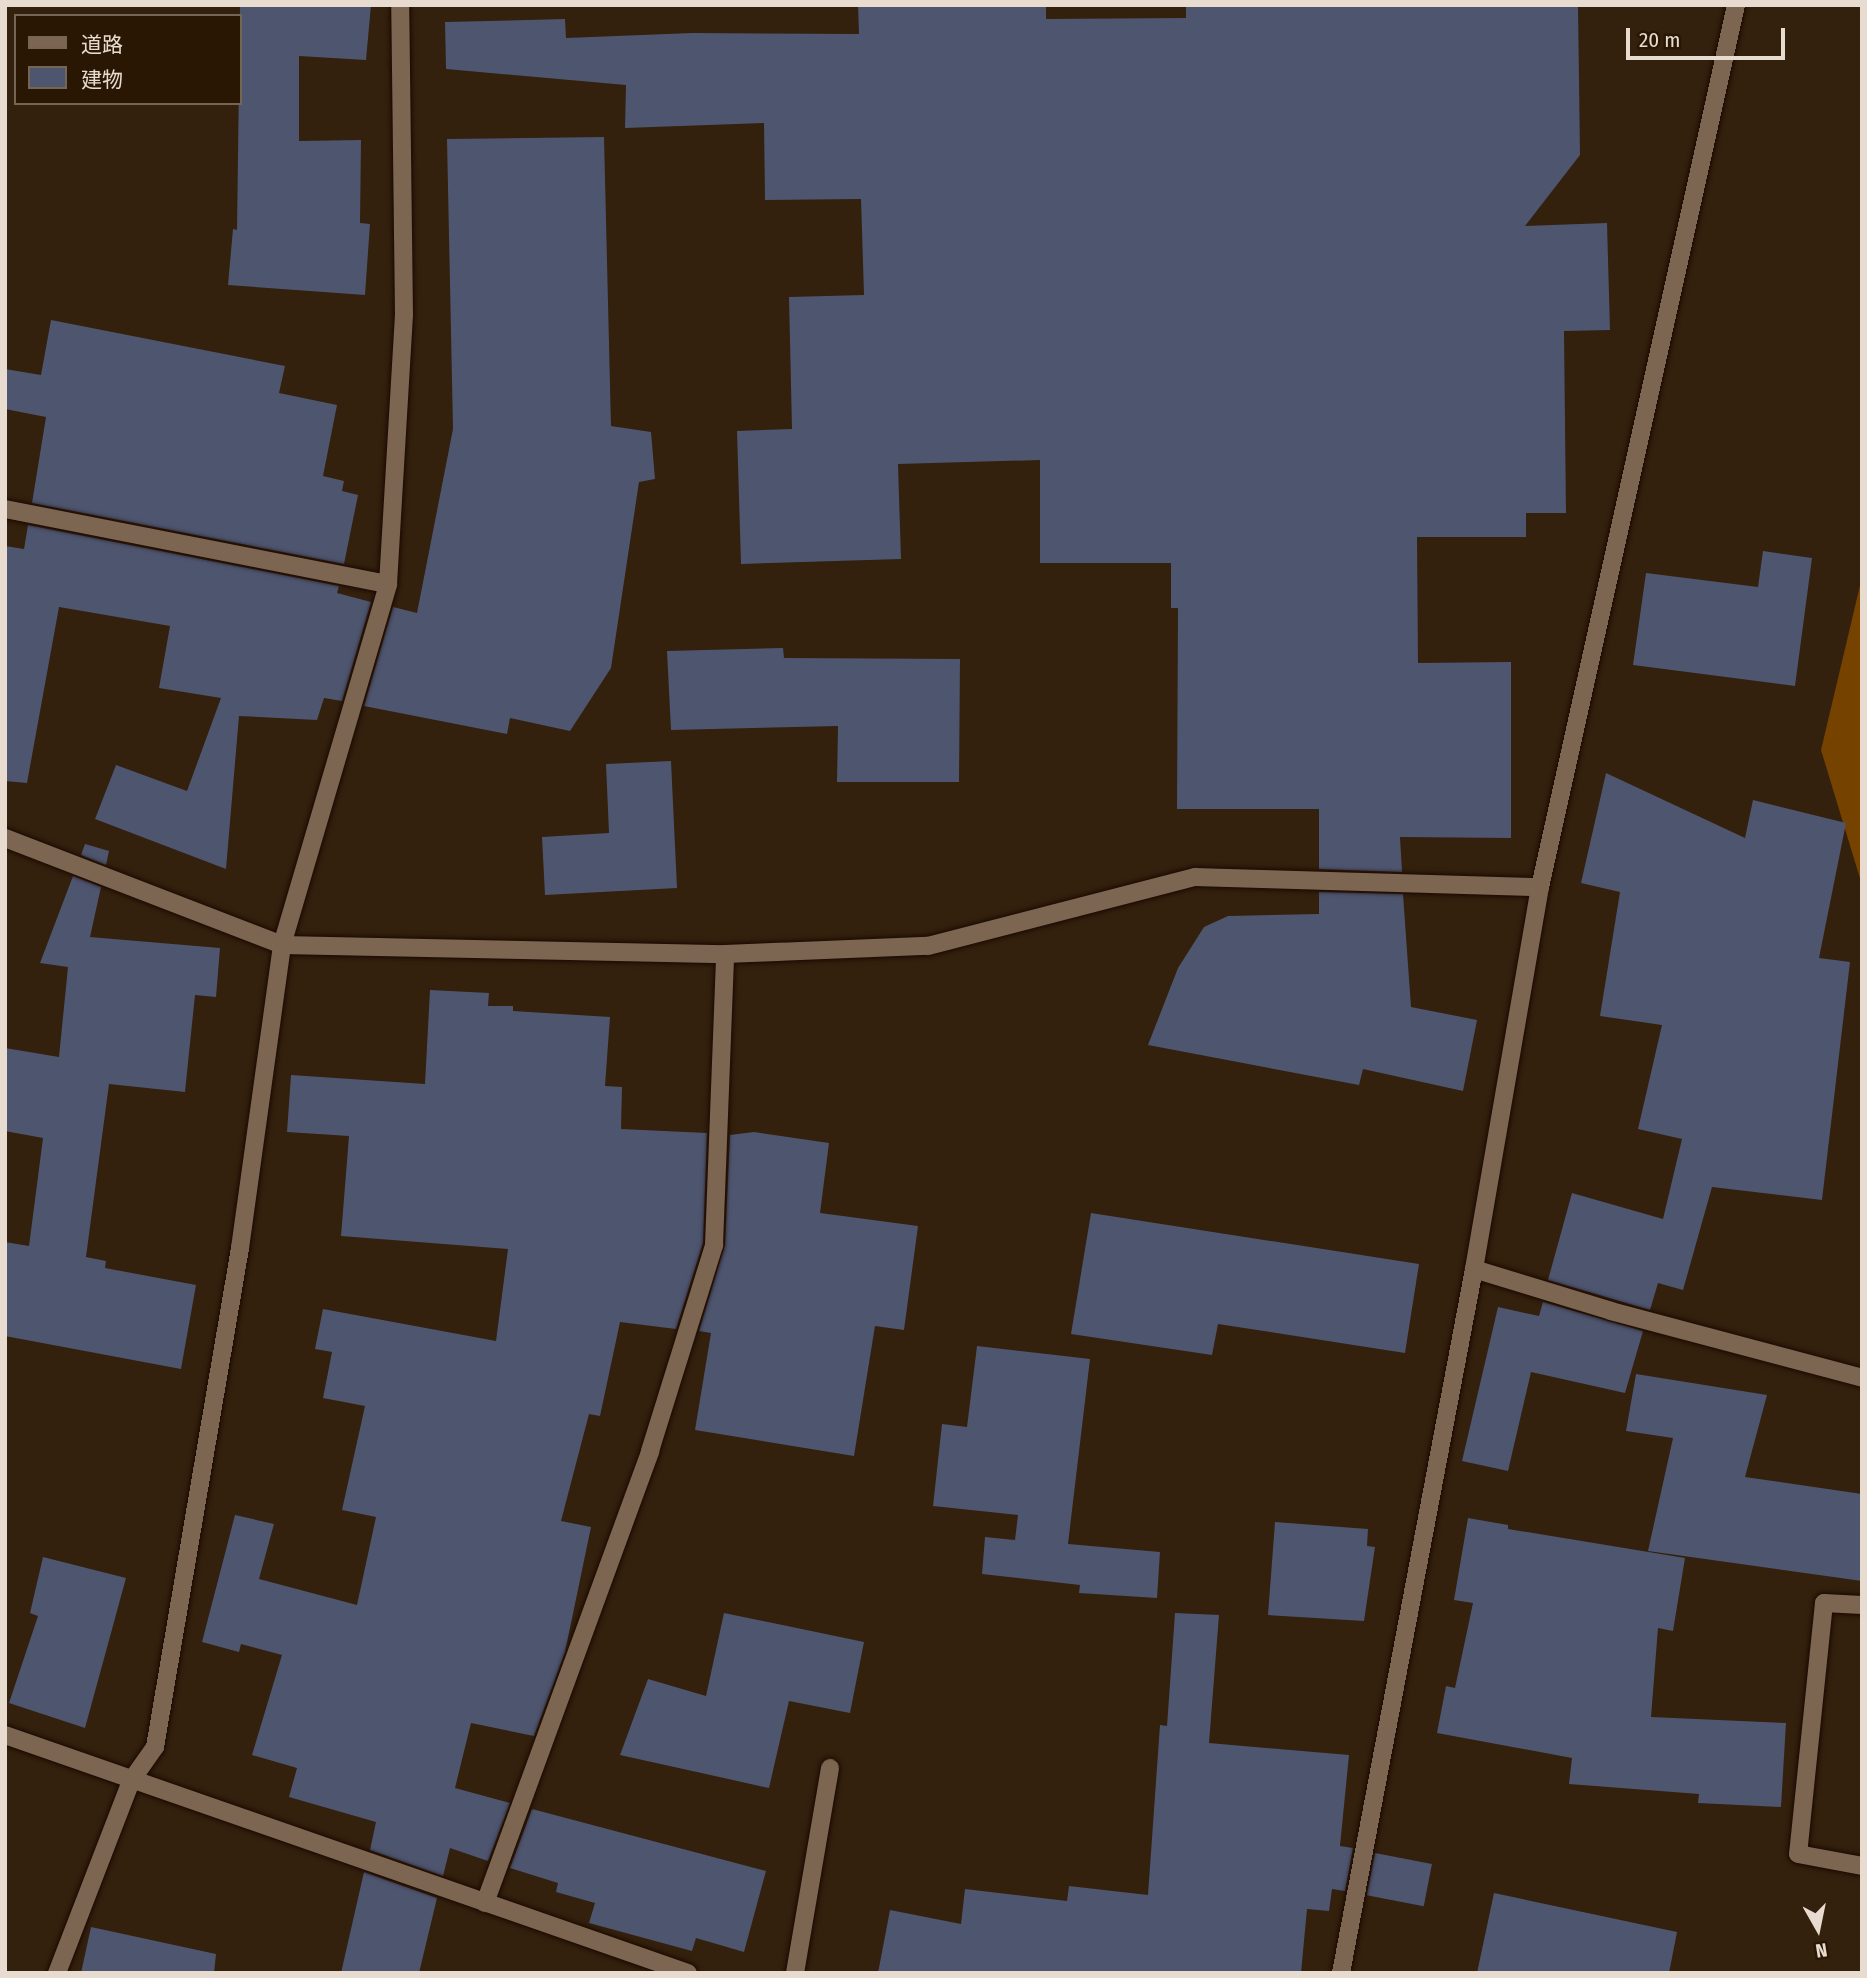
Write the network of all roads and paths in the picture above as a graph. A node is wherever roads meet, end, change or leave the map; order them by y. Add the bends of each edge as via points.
1 (400, 5) edge
2 (1736, 5) edge
3 (5, 509) edge
4 (388, 584) junction
5 (5, 838) edge
6 (1540, 887) junction
7 (282, 945) junction
8 (725, 954) junction
9 (1475, 1269) junction
10 (1862, 1378) edge
11 (1862, 1605) edge
12 (5, 1735) edge
13 (830, 1768) dead end
14 (131, 1781) junction
15 (1862, 1866) edge
16 (485, 1903) junction
17 (57, 1973) edge
18 (688, 1973) edge
19 (795, 1973) edge
20 (1341, 1973) edge

1 - 4 street via 404,315
2 - 6 street
3 - 4 street
4 - 7 street
5 - 7 street
6 - 8 street via 1195,877 928,946
6 - 9 street
7 - 8 street
7 - 14 street via 240,1248 155,1747
8 - 16 street via 714,1245 650,1451
9 - 10 street via 1611,1311
9 - 20 street
11 - 15 street via 1824,1603 1798,1854
12 - 14 street
13 - 19 street
14 - 16 street
14 - 17 street
16 - 18 street

